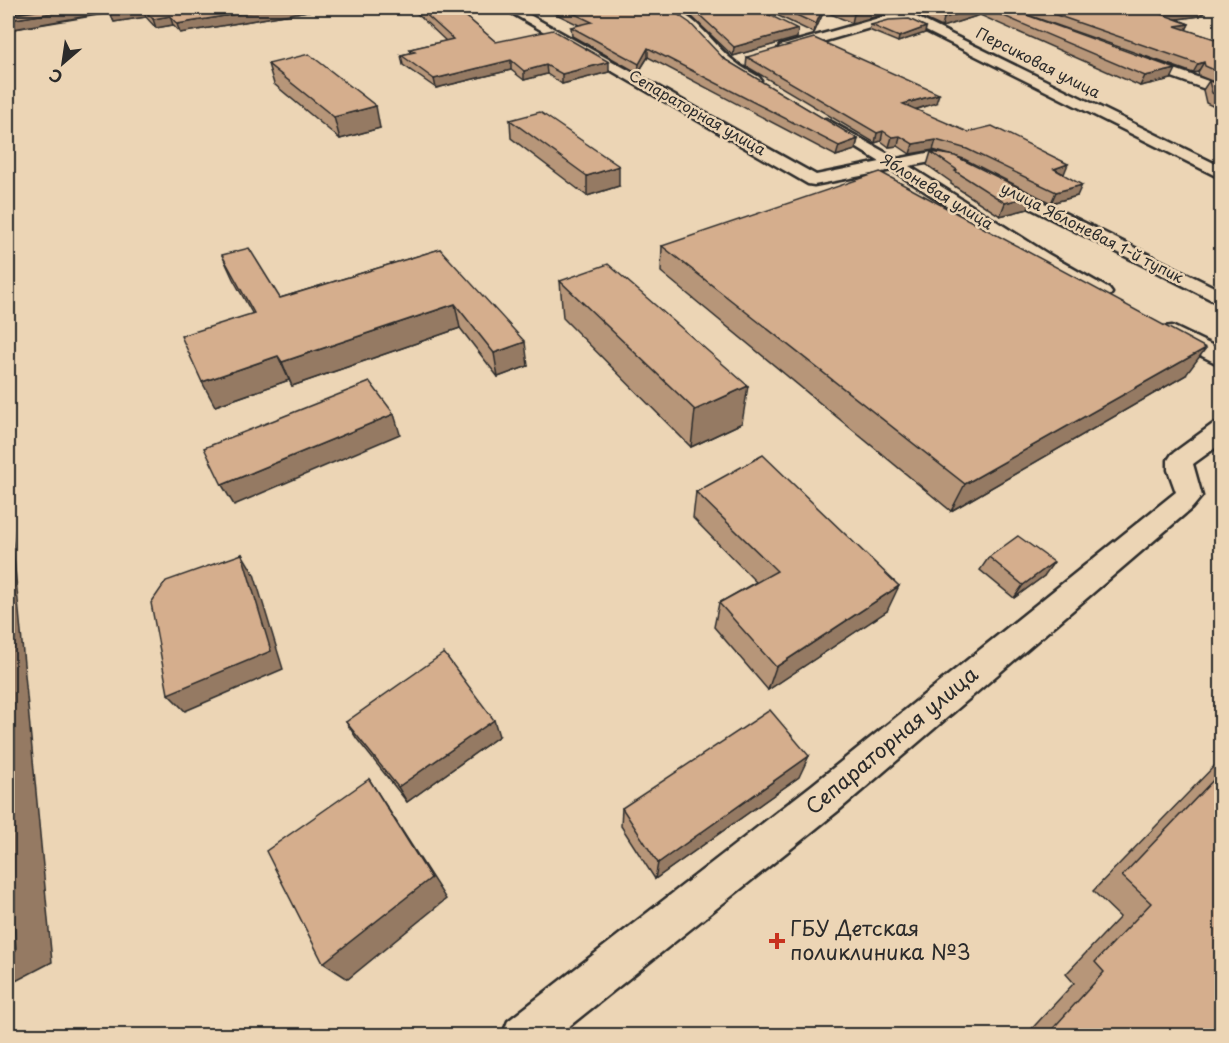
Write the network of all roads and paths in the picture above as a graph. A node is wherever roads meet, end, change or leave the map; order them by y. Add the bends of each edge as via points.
1 (509, 8) edge
2 (665, 8) edge
3 (798, 32) edge
4 (816, 41) junction
5 (773, 52) edge
6 (1126, 56) edge
7 (751, 58) edge
8 (729, 64) junction
9 (769, 88) edge
10 (1221, 92) edge
11 (808, 112) edge
12 (893, 165) junction
13 (1221, 174) edge
14 (1221, 299) edge
15 (1114, 300) edge
16 (1154, 323) edge
17 (1221, 359) edge
18 (1221, 430) edge
19 (523, 1035) edge

1 - 12 street, Сепараторная улица via 814,180
2 - 8 street via 696,27
3 - 4 street
4 - 5 street, Персиковая улица
4 - 13 street, Персиковая улица via 886,20 910,18
6 - 10 street
7 - 8 street
8 - 9 street
11 - 12 street, Яблоневая улица
12 - 14 street, улица Яблоневая 1-й тупик via 932,157 957,164
12 - 15 street, Яблоневая улица
16 - 17 street
18 - 19 street, Сепараторная улица via 1181,460 1189,496 825,798

